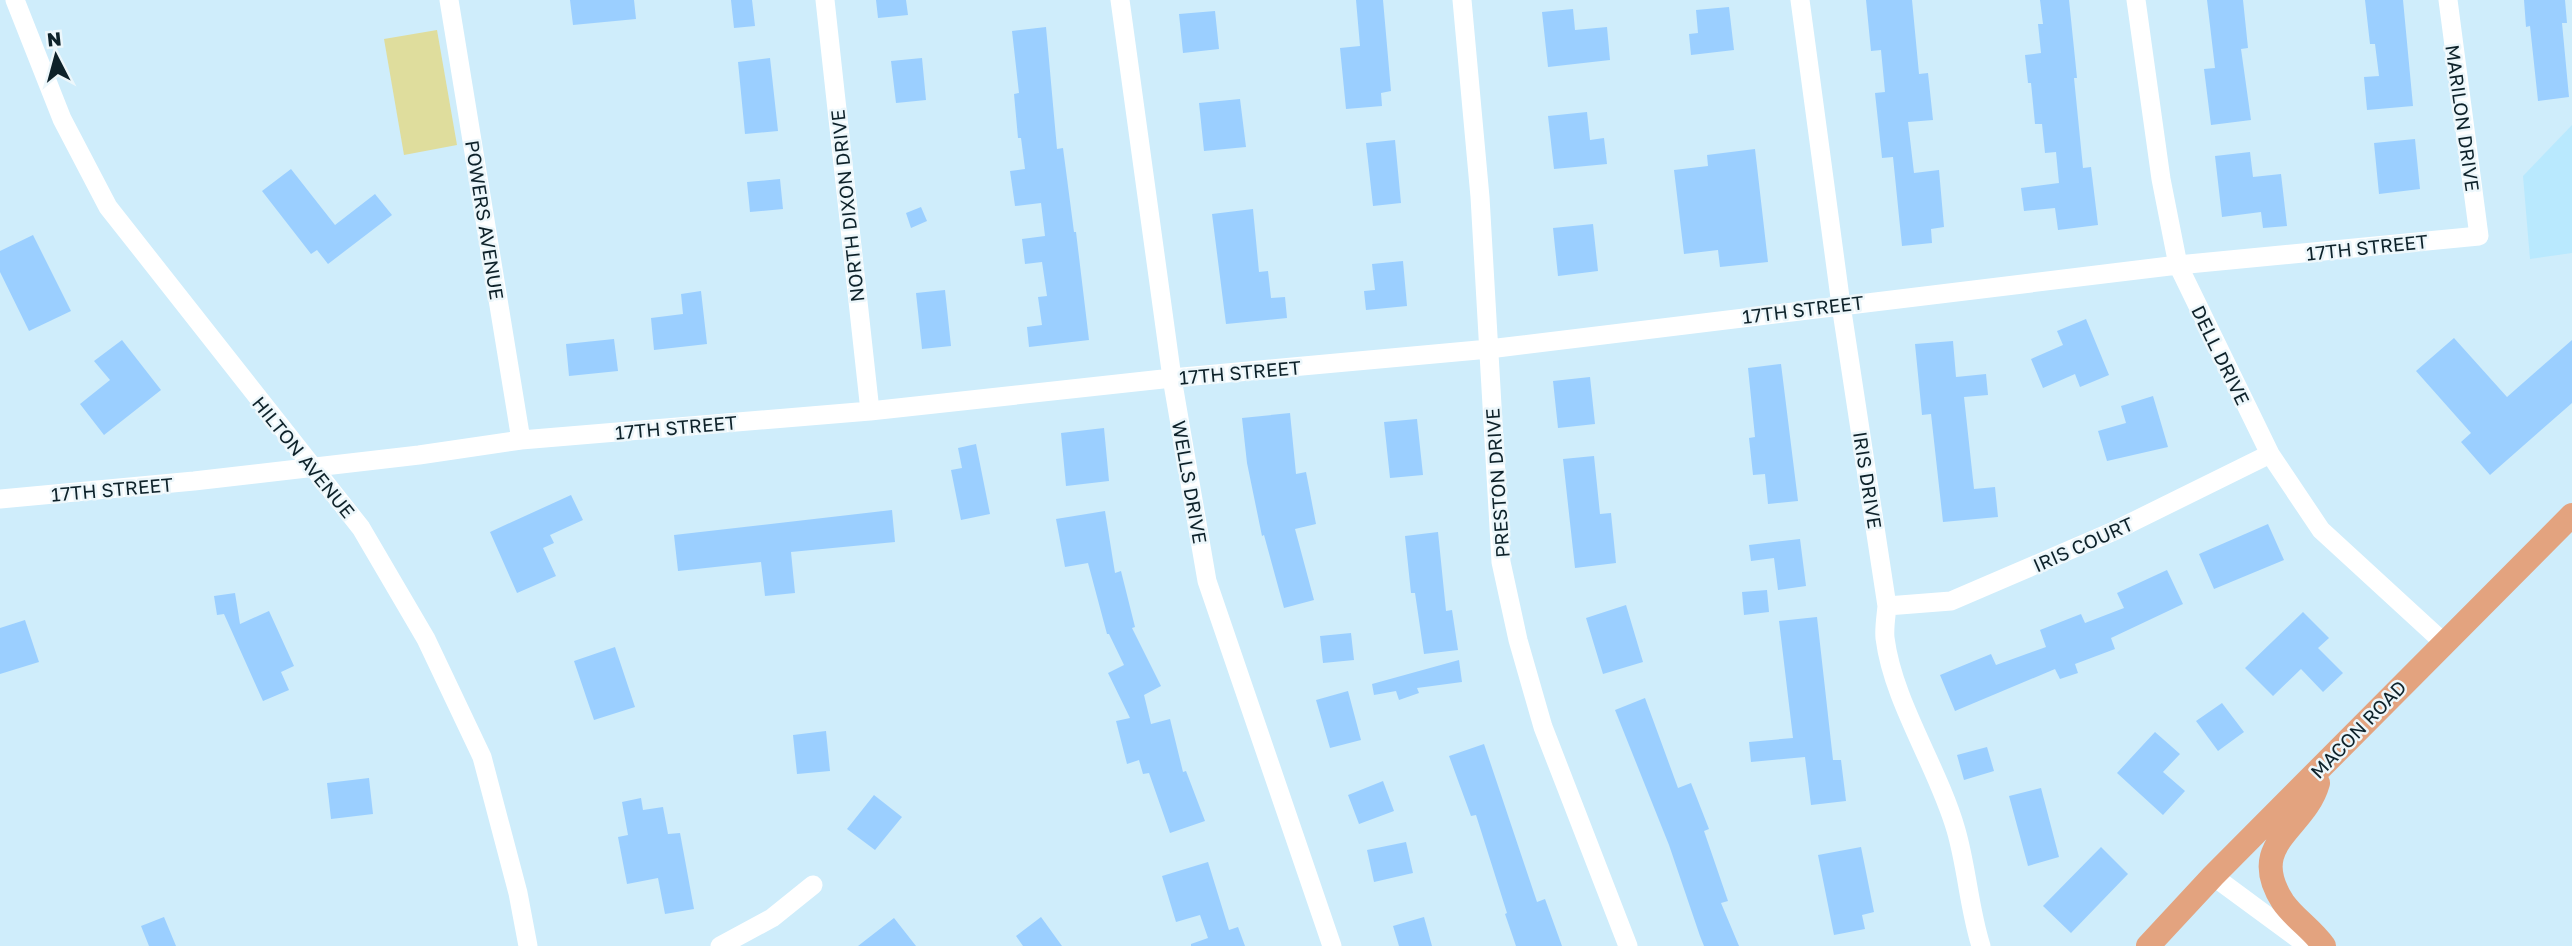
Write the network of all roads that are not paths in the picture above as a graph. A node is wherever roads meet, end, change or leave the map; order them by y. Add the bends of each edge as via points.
1 (15, 0) edge
2 (449, 0) edge
3 (825, 0) edge
4 (1120, 0) edge
5 (1462, 0) edge
6 (1800, 0) edge
7 (2136, 0) edge
8 (2448, 0) edge
9 (2479, 236) joint
10 (2178, 265) junction
11 (1841, 305) junction
12 (1489, 349) junction
13 (1172, 378) junction
14 (870, 411) junction
15 (521, 440) junction
16 (2270, 454) junction
17 (313, 468) junction
18 (0, 499) edge
19 (2572, 514) edge
20 (1887, 606) junction
21 (2443, 642) junction
22 (2323, 765) junction
23 (2213, 876) junction
24 (813, 885) dead end
25 (528, 946) edge
26 (720, 946) edge
27 (1332, 946) edge
28 (1628, 946) edge
29 (1981, 946) edge
30 (2148, 946) edge
31 (2308, 946) edge
32 (2324, 946) edge

1 - 17 street, HILTON AVENUE via 62,119 108,207
2 - 15 street, POWERS AVENUE
3 - 14 street, NORTH DIXON DRIVE
4 - 13 street, WELLS DRIVE
5 - 12 street, PRESTON DRIVE
6 - 11 street, IRIS DRIVE
7 - 10 street, DELL DRIVE
8 - 9 street, MARILON DRIVE
9 - 10 street, 17TH STREET
10 - 11 street, 17TH STREET
10 - 16 street, DELL DRIVE
11 - 12 street, 17TH STREET
11 - 20 street, IRIS DRIVE
12 - 13 street, 17TH STREET
12 - 28 street, PRESTON DRIVE via 1501,562 1518,640 1543,727
13 - 14 street, 17TH STREET
13 - 27 street, WELLS DRIVE via 1207,581
14 - 15 street, 17TH STREET
15 - 17 street, 17TH STREET
16 - 20 street, IRIS COURT via 2114,531 1951,601
16 - 21 street, DELL DRIVE via 2321,530
17 - 18 street, 17TH STREET
17 - 25 street, HILTON AVENUE via 367,539 426,639 471,732 502,828
19 - 21 main road, MACON ROAD
20 - 29 street, IRIS DRIVE via 1885,636 1893,676 1947,800
21 - 22 main road, MACON ROAD
22 - 23 main road, MACON ROAD
22 - 32 main road via 2315,794 2270,858 2272,883 2285,905
23 - 30 main road, MACON ROAD
23 - 31 street
24 - 26 street via 772,918

